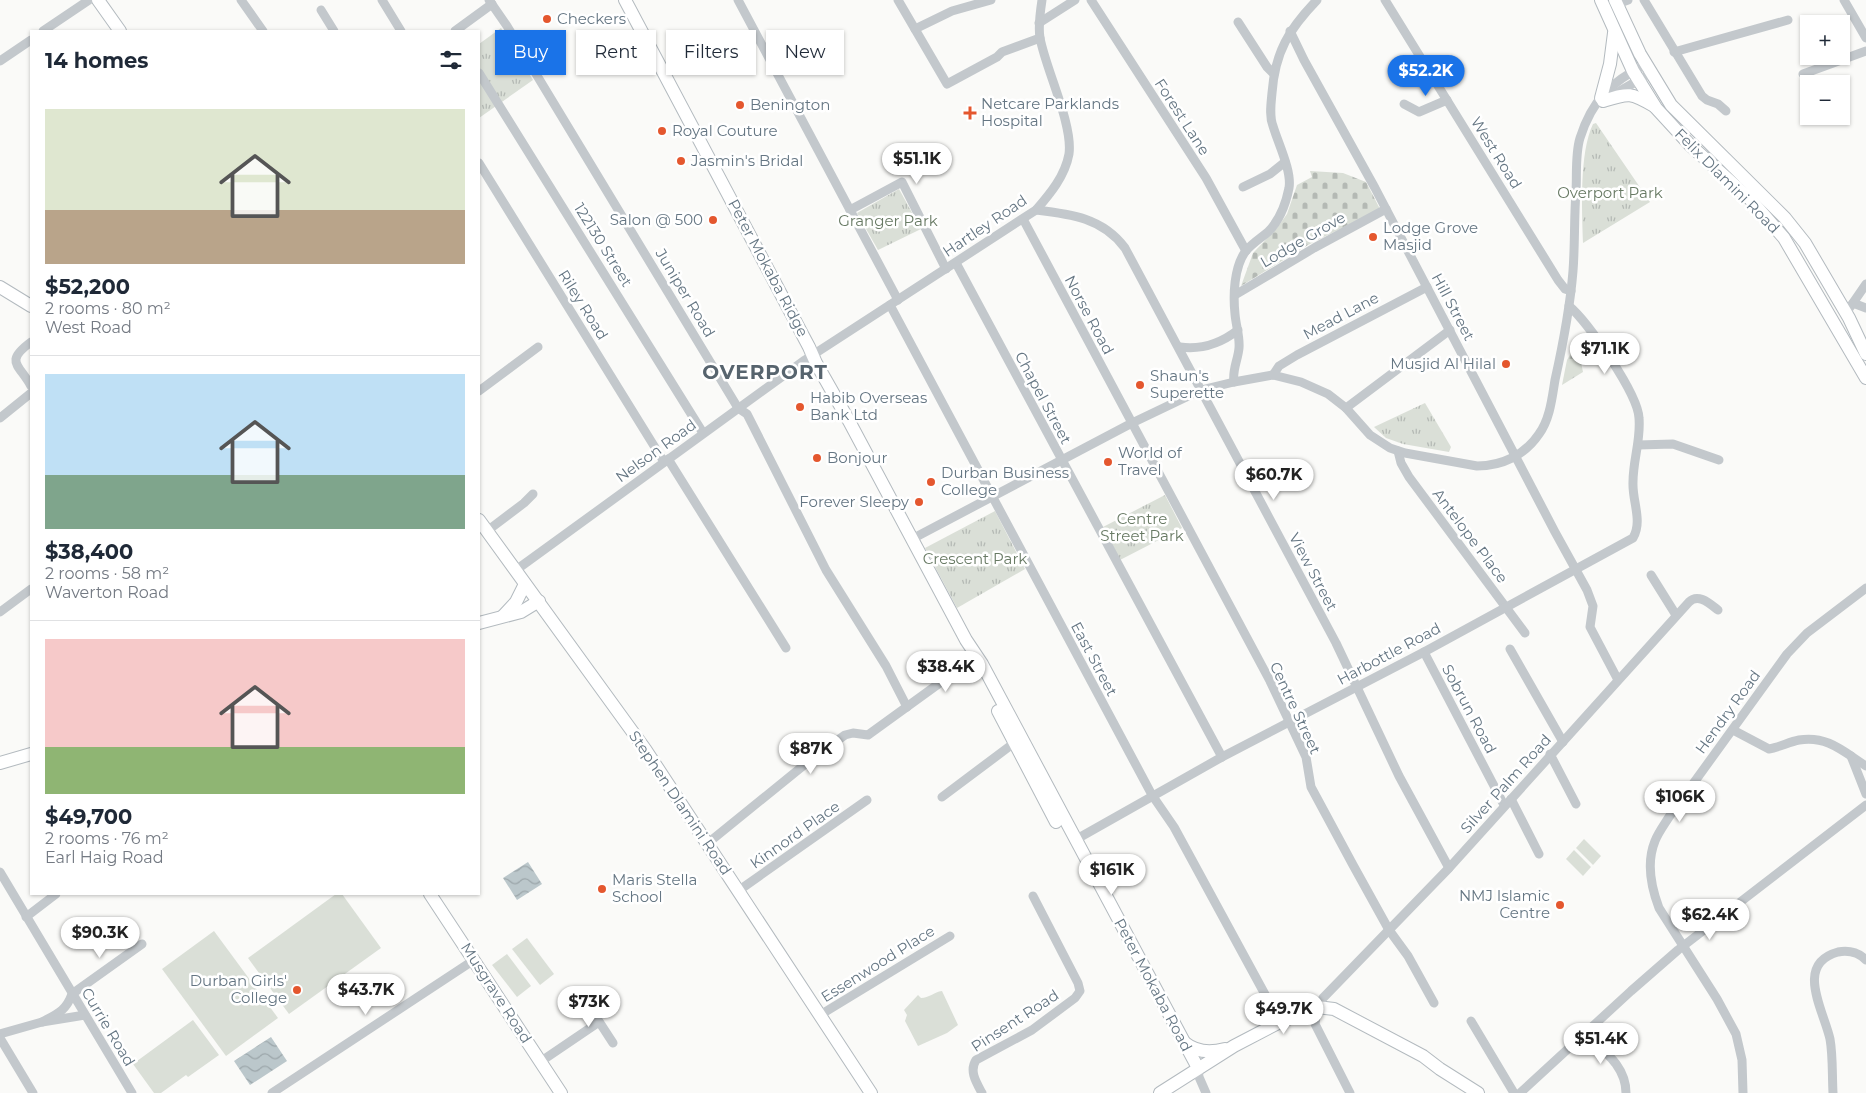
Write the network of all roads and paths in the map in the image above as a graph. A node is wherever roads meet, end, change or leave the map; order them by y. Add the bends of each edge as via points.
1 (88, 0) edge
2 (98, 0) edge
3 (241, 0) edge
4 (382, 0) edge
5 (738, 0) edge
6 (898, 0) edge
7 (992, 0) edge
8 (1042, 0) edge
9 (1075, 0) edge
10 (1092, 0) edge
11 (1317, 0) edge
12 (1385, 0) edge
13 (1601, 0) edge
14 (1644, 0) edge
15 (1844, 0) edge
16 (626, 1) edge
17 (1620, 1) edge
18 (490, 2) edge
19 (321, 10) dead end
20 (1788, 20) dead end
21 (1238, 22) dead end
22 (1039, 23) junction
23 (915, 29) junction
24 (45, 30) edge
25 (119, 30) edge
26 (262, 30) edge
27 (333, 30) edge
28 (400, 30) edge
29 (456, 30) edge
30 (1290, 31) junction
31 (1614, 31) junction
32 (1040, 38) junction
33 (1866, 38) edge
34 (30, 41) edge
35 (1866, 51) edge
36 (1674, 52) junction
37 (0, 60) edge
38 (1648, 68) junction
39 (1274, 74) junction
40 (1803, 74) dead end
41 (480, 75) edge
42 (1635, 76) junction
43 (1447, 100) junction
44 (1602, 100) junction
45 (1404, 104) dead end
46 (1656, 108) junction
47 (1726, 111) dead end
48 (1285, 162) junction
49 (480, 165) edge
50 (1243, 187) dead end
51 (1386, 209) junction
52 (850, 210) junction
53 (1036, 210) junction
54 (1023, 219) junction
55 (1246, 251) junction
56 (956, 263) junction
57 (946, 269) junction
58 (1866, 284) edge
59 (0, 287) edge
60 (1427, 287) junction
61 (1571, 291) junction
62 (1234, 295) junction
63 (894, 303) junction
64 (30, 305) edge
65 (1569, 306) junction
66 (1866, 308) edge
67 (1849, 311) junction
68 (1238, 330) junction
69 (1450, 330) junction
70 (1866, 334) edge
71 (30, 343) edge
72 (538, 347) dead end
73 (1180, 347) junction
74 (813, 355) junction
75 (1864, 365) edge
76 (1273, 375) junction
77 (1234, 382) junction
78 (30, 384) edge
79 (480, 390) edge
80 (1201, 390) junction
81 (30, 394) edge
82 (738, 408) junction
83 (1346, 408) junction
84 (0, 418) edge
85 (1132, 423) junction
86 (703, 433) junction
87 (1638, 445) junction
88 (1398, 452) junction
89 (1515, 456) junction
90 (1061, 460) junction
91 (1719, 460) dead end
92 (666, 461) junction
93 (533, 494) dead end
94 (992, 496) junction
95 (480, 521) edge
96 (487, 530) junction
97 (912, 539) junction
98 (516, 570) junction
99 (1576, 570) junction
100 (1650, 575) dead end
101 (525, 584) junction
102 (1866, 588) edge
103 (30, 590) edge
104 (539, 602) junction
105 (1506, 608) junction
106 (1718, 610) dead end
107 (0, 612) edge
108 (1676, 615) junction
109 (503, 616) junction
110 (480, 623) edge
111 (1525, 633) dead end
112 (786, 648) dead end
113 (1510, 649) dead end
114 (1424, 652) junction
115 (974, 658) junction
116 (1618, 680) junction
117 (1357, 687) junction
118 (907, 707) junction
119 (1289, 722) junction
120 (1732, 730) junction
121 (1562, 742) junction
122 (1014, 743) junction
123 (30, 754) edge
124 (1550, 754) junction
125 (1851, 756) junction
126 (1222, 757) junction
127 (0, 763) edge
128 (1866, 766) edge
129 (1044, 791) junction
130 (1866, 794) edge
131 (1152, 795) junction
132 (942, 797) dead end
133 (867, 800) dead end
134 (1508, 802) junction
135 (1576, 804) dead end
136 (1866, 805) edge
137 (1075, 840) junction
138 (708, 843) junction
139 (1539, 854) dead end
140 (1449, 868) junction
141 (0, 872) edge
142 (738, 891) junction
143 (55, 895) edge
144 (431, 895) edge
145 (1033, 896) dead end
146 (26, 917) junction
147 (1389, 930) junction
148 (950, 936) dead end
149 (142, 944) dead end
150 (1684, 947) junction
151 (474, 960) junction
152 (1866, 960) edge
153 (72, 994) junction
154 (585, 1000) dead end
155 (1434, 1003) dead end
156 (1313, 1010) junction
157 (85, 1015) junction
158 (820, 1016) junction
159 (1471, 1021) dead end
160 (42, 1022) junction
161 (599, 1022) junction
162 (1280, 1022) junction
163 (0, 1034) edge
164 (1586, 1034) junction
165 (0, 1038) edge
166 (1183, 1041) junction
167 (614, 1043) dead end
168 (1234, 1046) junction
169 (540, 1062) junction
170 (1197, 1072) junction
171 (33, 1093) edge
172 (132, 1093) edge
173 (272, 1093) edge
174 (561, 1093) edge
175 (871, 1093) edge
176 (982, 1093) edge
177 (1160, 1093) edge
178 (1206, 1093) edge
179 (1350, 1093) edge
180 (1478, 1093) edge
181 (1514, 1093) edge
182 (1520, 1093) edge
183 (1626, 1093) edge
184 (1743, 1093) edge
185 (1833, 1093) edge

1 - 24 street
2 - 25 street
3 - 26 street
4 - 28 street
5 - 52 street, East Street
6 - 23 street
7 - 23 street via 952,11
8 - 22 street, Hartley Road
9 - 22 street
10 - 55 street, Forest Lane via 1206,178
11 - 30 street
12 - 43 street, West Road
13 - 31 street, Felix Dlamini Road
14 - 36 street
15 - 33 street
16 - 74 street, Peter Mokaba Ridge
17 - 38 street, Felix Dlamini Road via 1628,31
18 - 29 street
18 - 82 street, Juniper Road
19 - 27 street
20 - 36 street
21 - 39 street
22 - 32 street, Hartley Road
23 - 32 street via 947,84 1002,52
30 - 39 street via 1282,45
30 - 51 street, Hill Street
31 - 42 street, Felix Dlamini Road
31 - 44 street
32 - 53 street, Hartley Road via 1069,138 1069,151 1055,186
34 - 37 street
35 - 40 street
36 - 47 street via 1702,96
38 - 42 street
38 - 67 street, Felix Dlamini Road via 1670,105 1790,224
39 - 48 street via 1272,124
41 - 86 street, 122130 Street
42 - 44 street
42 - 46 street, Felix Dlamini Road
43 - 45 street via 1419,112
43 - 61 street, West Road via 1558,280
44 - 46 street via 1634,95
44 - 61 street via 1593,110 1579,140
46 - 75 street, Felix Dlamini Road via 1750,199 1784,238
48 - 50 street via 1270,174
48 - 55 street via 1290,187 1281,212 1268,232
49 - 92 street, Riley Road
51 - 60 street, Hill Street
51 - 62 street, Lodge Grove
52 - 57 street via 902,182
52 - 63 street, East Street
53 - 54 street, Hartley Road
53 - 73 street, View Street via 1087,218 1119,239
54 - 56 street, Hartley Road
54 - 85 street, Norse Road
55 - 62 street
56 - 57 street, Hartley Road
56 - 90 street, Chapel Street
57 - 63 street, Hartley Road
58 - 67 street
59 - 64 street
60 - 69 street, Hill Street
60 - 76 street, Mead Lane via 1282,364
61 - 65 street
62 - 68 street
63 - 74 street, Hartley Road
63 - 94 street, East Street
65 - 87 street via 1585,322 1636,404
65 - 89 street via 1546,423 1533,443
66 - 67 street
67 - 70 street via 1861,332
67 - 75 street, Felix Dlamini Road
68 - 73 street via 1208,346
68 - 77 street via 1239,350
69 - 83 street
69 - 89 street, Hill Street
71 - 78 street via 19,351 16,358
72 - 79 street
73 - 80 street, View Street
74 - 82 street, Nelson Road
74 - 97 street, Peter Mokaba Ridge
76 - 77 street
76 - 83 street via 1314,387
77 - 80 street
80 - 85 street
80 - 117 street, View Street
81 - 84 street
82 - 86 street, Nelson Road
82 - 118 street, Juniper Road via 749,417 826,570 886,666
83 - 88 street via 1370,435
85 - 90 street
85 - 119 street, Centre Street
86 - 92 street, Nelson Road
87 - 91 street via 1673,444
87 - 99 street, Harbottle Road via 1633,480 1638,519 1636,534 1630,541
88 - 89 street via 1477,466 1490,466
88 - 105 street, Antelope Place via 1409,476
89 - 99 street, Hill Street
90 - 94 street
90 - 126 street, Chapel Street
92 - 98 street, Nelson Road
92 - 112 street, Riley Road
93 - 96 street
94 - 97 street
94 - 131 street, East Street
95 - 96 street, Stephen Dlamini Road
96 - 98 street, Stephen Dlamini Road
97 - 115 street, Peter Mokaba Ridge
98 - 101 street, Stephen Dlamini Road
99 - 105 street, Harbottle Road
99 - 116 street, Hill Street via 1593,602 1591,630
100 - 108 street
101 - 104 street, Stephen Dlamini Road
101 - 109 street via 516,602
102 - 120 street, Hendry Road via 1797,643
103 - 107 street
104 - 109 street
104 - 138 street, Stephen Dlamini Road
105 - 111 street, Antelope Place
105 - 114 street, Harbottle Road
106 - 108 street, Silver Palm Road via 1696,598
108 - 116 street, Silver Palm Road
109 - 110 street
113 - 121 street
114 - 117 street, Harbottle Road
114 - 134 street, Sobrun Road
115 - 118 street
115 - 122 street, Peter Mokaba Road
115 - 129 street, Peter Mokaba Road
116 - 121 street, Silver Palm Road
117 - 119 street, Harbottle Road
117 - 140 street, View Street via 1403,784
118 - 138 street via 868,735 845,735
119 - 126 street, Harbottle Road
119 - 147 street, Centre Street via 1306,757 1311,787
120 - 125 street via 1769,749 1801,740 1816,740 1834,744
120 - 150 street, Hendry Road via 1669,817 1653,849 1650,867 1652,891
121 - 124 street, Silver Palm Road
122 - 129 street, Peter Mokaba Road
122 - 132 street
123 - 127 street
124 - 134 street, Silver Palm Road
124 - 135 street
125 - 128 street
125 - 130 street
126 - 131 street, Harbottle Road
129 - 137 street, Peter Mokaba Road
129 - 170 street, Peter Mokaba Road
131 - 137 street, Harbottle Road
131 - 162 street, East Street via 1174,827
133 - 142 street, Kinnord Place
134 - 139 street, Sobrun Road
134 - 140 street, Silver Palm Road
136 - 150 street
137 - 166 street, Peter Mokaba Road
138 - 142 street, Stephen Dlamini Road
140 - 147 street, Silver Palm Road
141 - 146 street, Currie Road
142 - 158 street, Stephen Dlamini Road
143 - 146 street
144 - 151 street, Musgrave Road
145 - 176 street, Pinsent Road via 1080,991 1032,1030 976,1060 973,1072
146 - 153 street, Currie Road
147 - 155 street, Centre Street via 1408,956
147 - 156 street, Silver Palm Road
148 - 158 street, Essenwood Place
149 - 153 street
150 - 164 street
150 - 184 street, Hendry Road via 1736,1034 1742,1060
151 - 169 street, Musgrave Road
151 - 173 street
152 - 185 street via 1856,953 1836,953 1825,958 1814,972 1813,980 1830,1040
153 - 157 street, Currie Road
153 - 160 street via 62,1011
154 - 161 street
156 - 162 street
156 - 179 street via 1316,1028
156 - 180 street via 1334,1009 1423,1056
157 - 160 street
157 - 172 street, Currie Road
158 - 175 street, Stephen Dlamini Road
159 - 181 street
160 - 163 street
161 - 167 street
161 - 169 street
162 - 168 street
164 - 182 street
164 - 183 street via 1620,1068
165 - 171 street
166 - 168 street via 1203,1052
166 - 170 street, Peter Mokaba Road
168 - 170 street
169 - 174 street, Musgrave Road
170 - 177 street
170 - 178 street, Peter Mokaba Road

